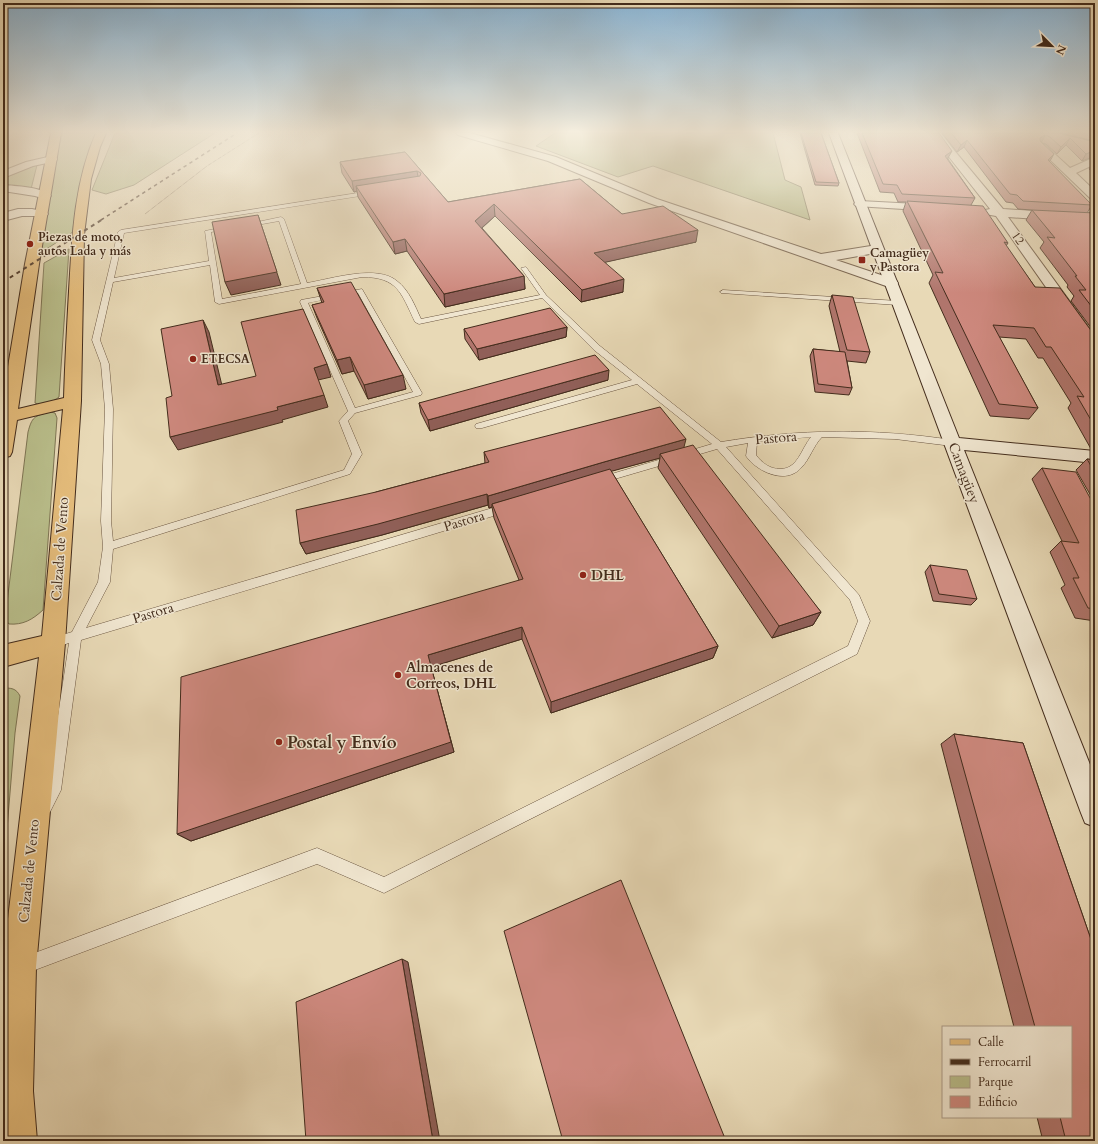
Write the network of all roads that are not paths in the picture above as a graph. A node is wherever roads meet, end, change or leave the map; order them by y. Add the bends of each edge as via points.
1 (47, 186) edge
2 (85, 186) edge
3 (618, 186) edge
4 (853, 186) edge
5 (978, 186) edge
6 (1084, 186) edge
7 (3, 188) edge
8 (380, 191) edge
9 (45, 196) junction
10 (1095, 197) edge
11 (860, 204) junction
12 (945, 209) edge
13 (976, 211) edge
14 (999, 212) junction
15 (42, 214) junction
16 (8, 215) edge
17 (1095, 219) edge
18 (877, 249) junction
19 (818, 258) junction
20 (213, 262) junction
21 (524, 268) dead end
22 (109, 281) junction
23 (891, 283) junction
24 (304, 286) junction
25 (723, 292) dead end
26 (544, 296) junction
27 (898, 303) junction
28 (1095, 347) edge
29 (639, 381) junction
30 (72, 402) junction
31 (352, 411) junction
32 (8, 417) junction
33 (479, 426) dead end
34 (820, 434) junction
35 (753, 440) junction
36 (952, 443) junction
37 (719, 445) junction
38 (3, 452) edge
39 (1095, 457) edge
40 (589, 484) edge
41 (513, 506) edge
42 (108, 547) junction
43 (76, 636) junction
44 (53, 643) junction
45 (3, 656) edge
46 (1095, 814) edge
47 (33, 833) junction
48 (11, 971) edge
49 (18, 1141) edge

1 - 9 main road
2 - 30 main road, Calzada de Vento via 78,235
3 - 19 street
4 - 11 street, Camagüey
5 - 14 street, 12
6 - 10 street
7 - 9 street
8 - 22 lane via 121,232
9 - 15 main road
9 - 16 street
11 - 12 street
11 - 18 street, Camagüey
13 - 14 street
14 - 17 street
14 - 28 street, 12
15 - 16 street via 24,211
15 - 32 main road
18 - 19 street
18 - 23 street, Camagüey
19 - 23 street
20 - 22 lane
20 - 24 lane via 219,302
20 - 24 lane via 208,232 281,220
21 - 26 lane
22 - 42 lane via 96,340 105,364 109,409 106,498
23 - 27 street, Camagüey
24 - 26 lane via 362,275 390,279 398,284 419,322
25 - 27 lane
26 - 29 lane via 597,348
27 - 36 street, Camagüey
29 - 33 lane
29 - 37 lane
30 - 32 main road
30 - 44 main road, Calzada de Vento
31 - 31 lane via 304,302 360,290 418,393
31 - 42 lane via 343,421 357,454 347,472
32 - 38 main road
34 - 35 lane, Pastora
34 - 35 lane via 812,439 800,465 793,471 784,473 765,469 757,464 751,456
34 - 36 lane, Pastora via 856,433
35 - 37 lane, Pastora
36 - 39 street, Pastora
36 - 46 street, Camagüey
37 - 40 lane, Pastora
37 - 48 lane via 856,598 864,621 853,650 384,885 317,856
41 - 43 lane, Pastora
42 - 43 lane via 104,582
43 - 44 lane, Pastora
43 - 47 lane via 54,790
44 - 45 main road
44 - 47 main road, Calzada de Vento
47 - 48 main road, Calzada de Vento
48 - 49 main road, Calzada de Vento

